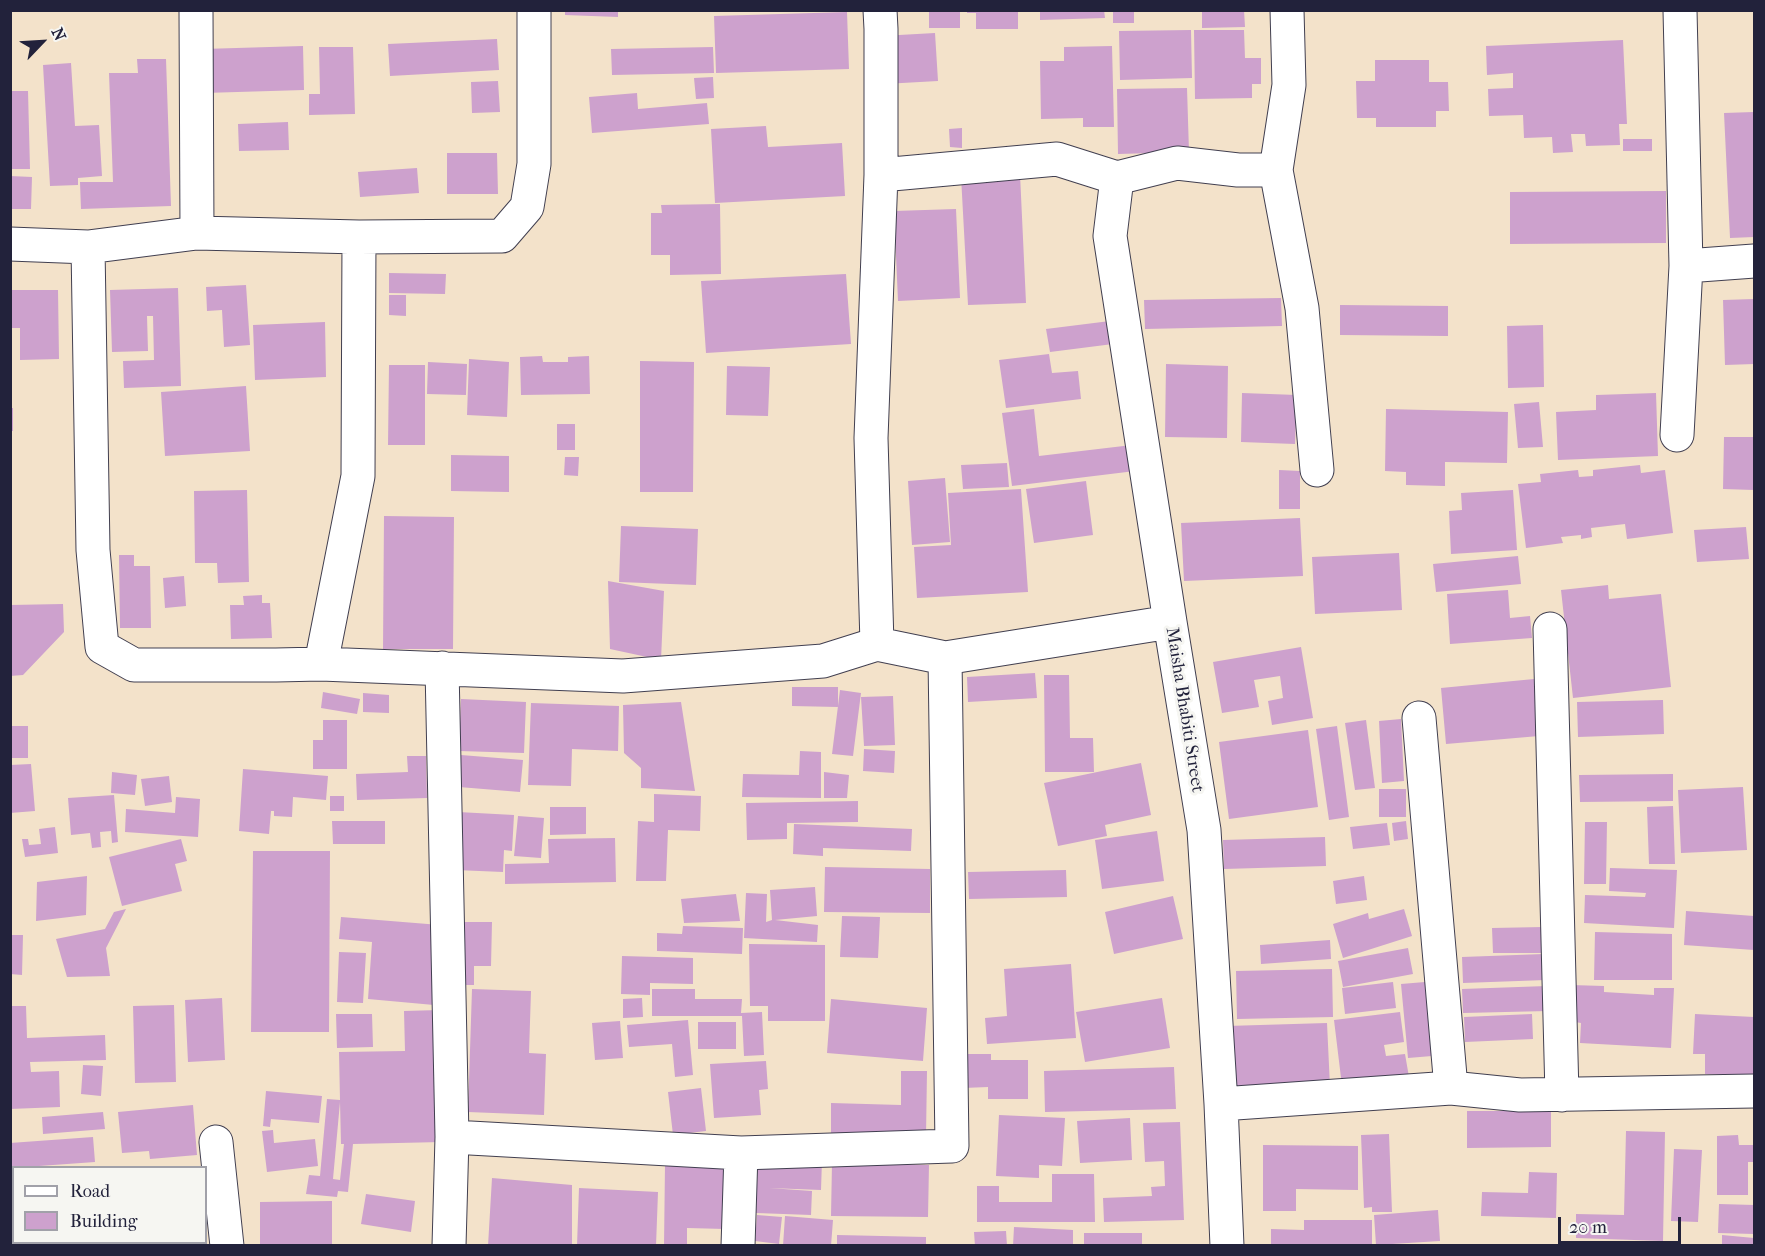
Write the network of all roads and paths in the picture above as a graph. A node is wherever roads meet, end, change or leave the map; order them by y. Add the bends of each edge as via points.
1 (196, 10) edge
2 (534, 10) edge
3 (880, 10) edge
4 (1287, 10) edge
5 (1680, 10) edge
6 (1276, 170) junction
7 (881, 175) junction
8 (1116, 178) junction
9 (198, 233) junction
10 (358, 237) junction
11 (10, 244) edge
12 (88, 247) junction
13 (1755, 261) edge
14 (1686, 267) junction
15 (1677, 435) dead end
16 (1317, 470) dead end
17 (1170, 622) junction
18 (1550, 629) dead end
19 (877, 644) junction
20 (945, 658) junction
21 (321, 663) junction
22 (442, 668) junction
23 (1419, 718) dead end
24 (1451, 1088) junction
25 (1755, 1091) edge
26 (1562, 1095) junction
27 (1221, 1104) junction
28 (452, 1137) junction
29 (216, 1142) dead end
30 (741, 1153) junction
31 (227, 1245) edge
32 (449, 1245) edge
33 (738, 1245) edge
34 (1227, 1245) edge

1 - 9 street
2 - 10 street via 534,164 527,207 502,236
3 - 7 street
4 - 6 street via 1289,85
5 - 14 street
6 - 8 street via 1177,163
6 - 16 street via 1302,308
7 - 8 street via 1057,159
7 - 19 street via 871,438
8 - 17 street, Maisha Bhabiti Street via 1110,236
9 - 10 street
9 - 12 street
10 - 21 street via 358,476
11 - 12 street
12 - 21 street via 93,550 102,646 134,665
13 - 14 street
14 - 15 street
17 - 20 street
17 - 27 street, Maisha Bhabiti Street via 1203,830
18 - 26 street
19 - 20 street
19 - 22 street via 823,661 623,676
20 - 30 street via 952,1146
21 - 22 street
22 - 28 street
23 - 24 street
24 - 26 street
24 - 27 street
25 - 26 street
27 - 34 street, Maisha Bhabiti Street
28 - 30 street
28 - 32 street
29 - 31 street
30 - 33 street

